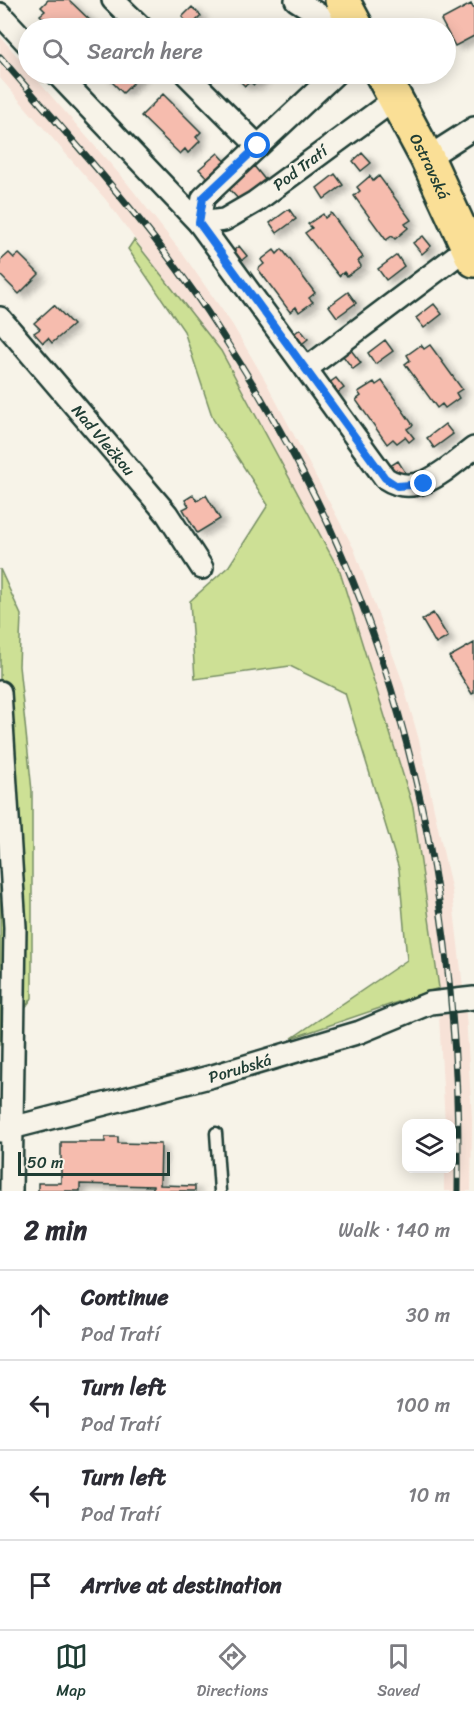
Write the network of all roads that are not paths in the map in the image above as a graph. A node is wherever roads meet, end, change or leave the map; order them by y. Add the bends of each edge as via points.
1 (113, 0) edge
2 (296, 0) edge
3 (342, 0) edge
4 (0, 14) edge
5 (131, 18) edge
6 (324, 18) edge
7 (352, 18) edge
8 (18, 33) edge
9 (67, 84) edge
10 (196, 84) edge
11 (324, 84) edge
12 (388, 86) edge
13 (474, 128) edge
14 (258, 146) junction
15 (427, 158) junction
16 (199, 223) junction
17 (471, 253) edge
18 (0, 318) edge
19 (306, 369) junction
20 (474, 448) edge
21 (202, 568) dead end
22 (0, 692) edge
23 (474, 998) edge
24 (6, 1129) edge
25 (216, 1133) dead end
26 (11, 1191) edge
27 (220, 1191) edge

1 - 5 street
2 - 6 street
3 - 7 main road
4 - 8 street
9 - 16 street
10 - 14 street
11 - 14 street
12 - 15 main road, Ostravská
12 - 16 street, Pod Tratí via 255,202 224,220
13 - 15 street
14 - 16 street via 203,198
15 - 17 main road, Ostravská
16 - 19 street
17 - 19 street
18 - 21 street, Nad Vlečkou via 167,514
19 - 20 street via 385,478 397,486 424,484
22 - 24 street via 15,927
23 - 24 street, Porubská via 430,1003 360,1032 213,1076
24 - 26 street
25 - 27 lane

